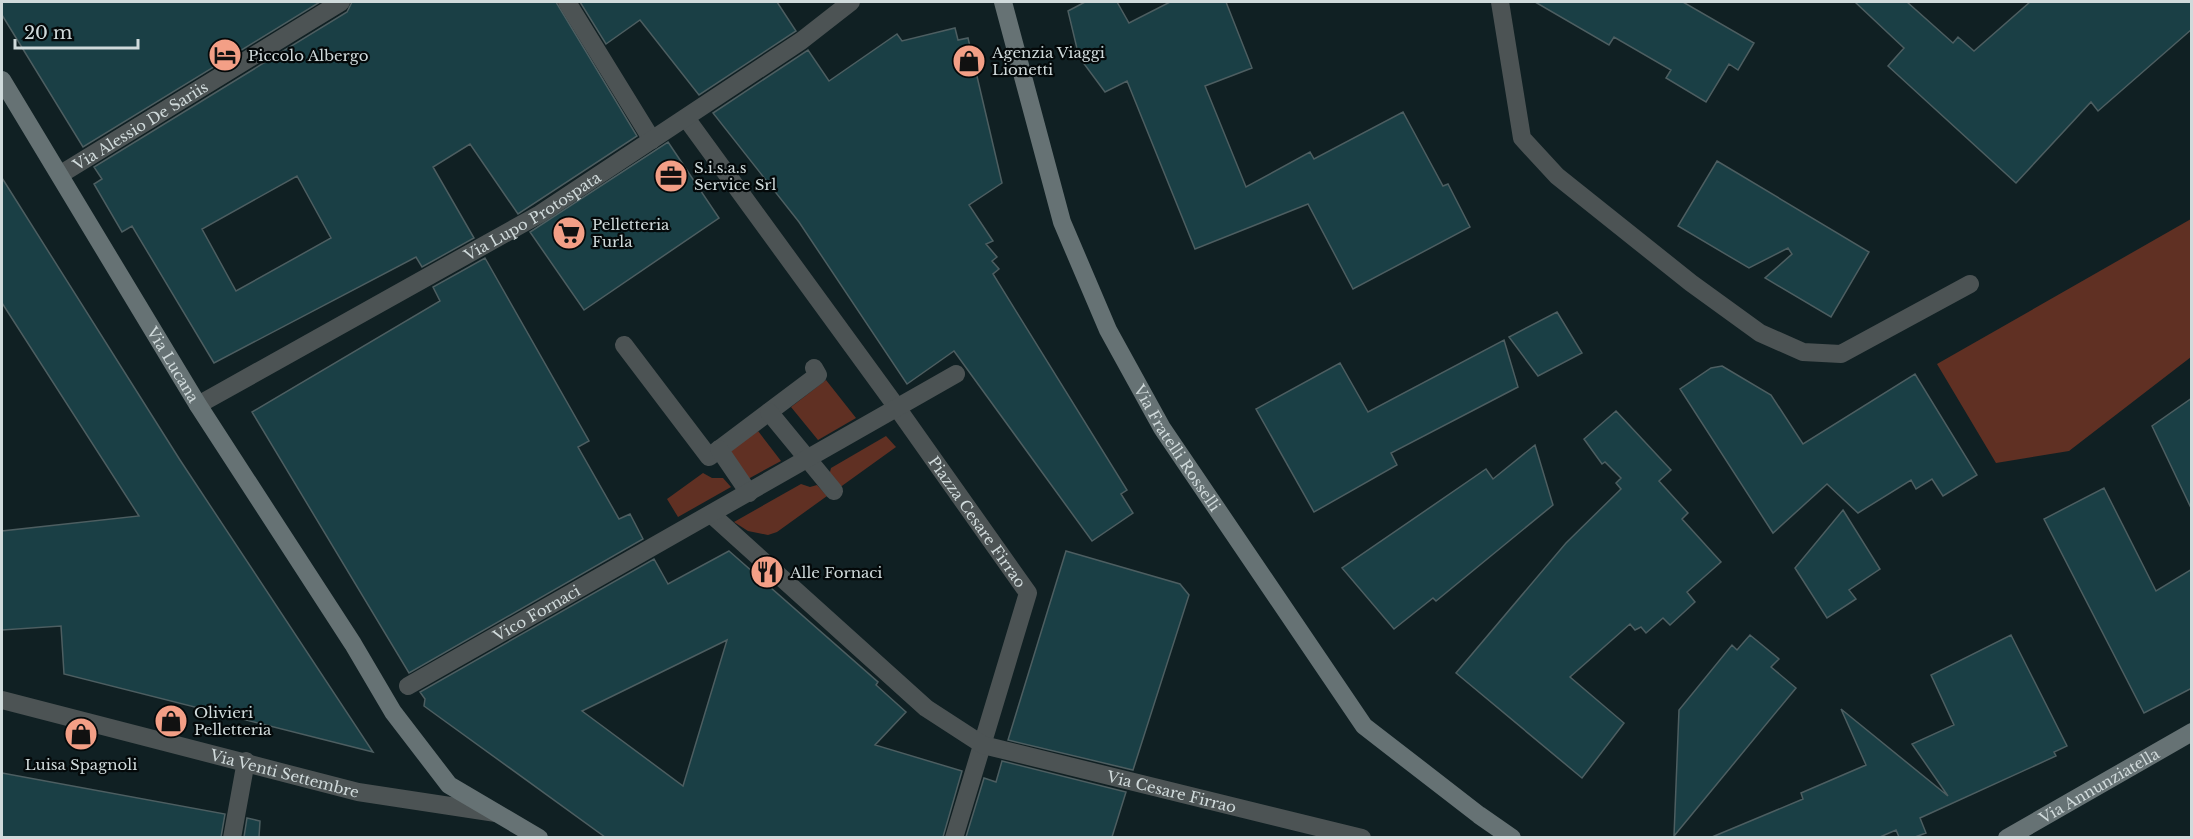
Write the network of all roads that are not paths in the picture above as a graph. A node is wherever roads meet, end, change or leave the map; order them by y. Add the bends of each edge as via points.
1 (341, 2) edge
2 (567, 2) edge
3 (850, 2) edge
4 (1003, 2) edge
5 (1500, 2) edge
6 (2, 80) edge
7 (686, 118) junction
8 (652, 140) junction
9 (61, 174) junction
10 (1971, 284) dead end
11 (624, 345) dead end
12 (814, 368) dead end
13 (956, 374) dead end
14 (198, 405) junction
15 (898, 409) junction
16 (769, 412) junction
17 (719, 449) junction
18 (809, 460) junction
19 (834, 491) dead end
20 (749, 493) junction
21 (711, 514) junction
22 (408, 686) dead end
23 (2, 700) edge
24 (2192, 732) edge
25 (983, 745) junction
26 (246, 761) junction
27 (502, 814) junction
28 (1479, 815) junction
29 (232, 837) edge
30 (539, 837) edge
31 (954, 837) edge
32 (1362, 837) edge
33 (1496, 837) edge
34 (1512, 837) edge
35 (2007, 837) edge

1 - 9 street, Via Alessio De Sariis
2 - 8 street
3 - 7 street, Via Lupo Protospata via 801,41
4 - 28 street, Via Fratelli Rosselli via 1062,222 1108,330 1162,428 1364,726
5 - 10 street via 1522,138 1557,176 1760,333 1803,352 1841,354
6 - 9 street, Via Lucana
7 - 8 street, Via Lupo Protospata
7 - 15 street, Piazza Cesare Firrao
8 - 14 street, Via Lupo Protospata via 540,214
9 - 14 street, Via Lucana
11 - 17 street via 709,457
12 - 16 street via 818,375
13 - 15 street
14 - 27 street, Via Lucana via 393,712 449,785
15 - 18 street
15 - 25 street, Piazza Cesare Firrao via 1028,593
16 - 17 street
16 - 18 street
17 - 20 street
18 - 19 street
18 - 20 street
20 - 21 street
21 - 22 street, Vico Fornaci
21 - 25 street, Via Cesare Firrao via 926,708
23 - 26 street, Via Venti Settembre
24 - 35 street, Via Annunziatella
25 - 31 street
25 - 32 street, Via Cesare Firrao
26 - 27 street, Via Venti Settembre via 358,792
26 - 29 street
27 - 30 street
28 - 33 street, Via Fratelli Rosselli
28 - 34 street, Via Fratelli Rosselli

